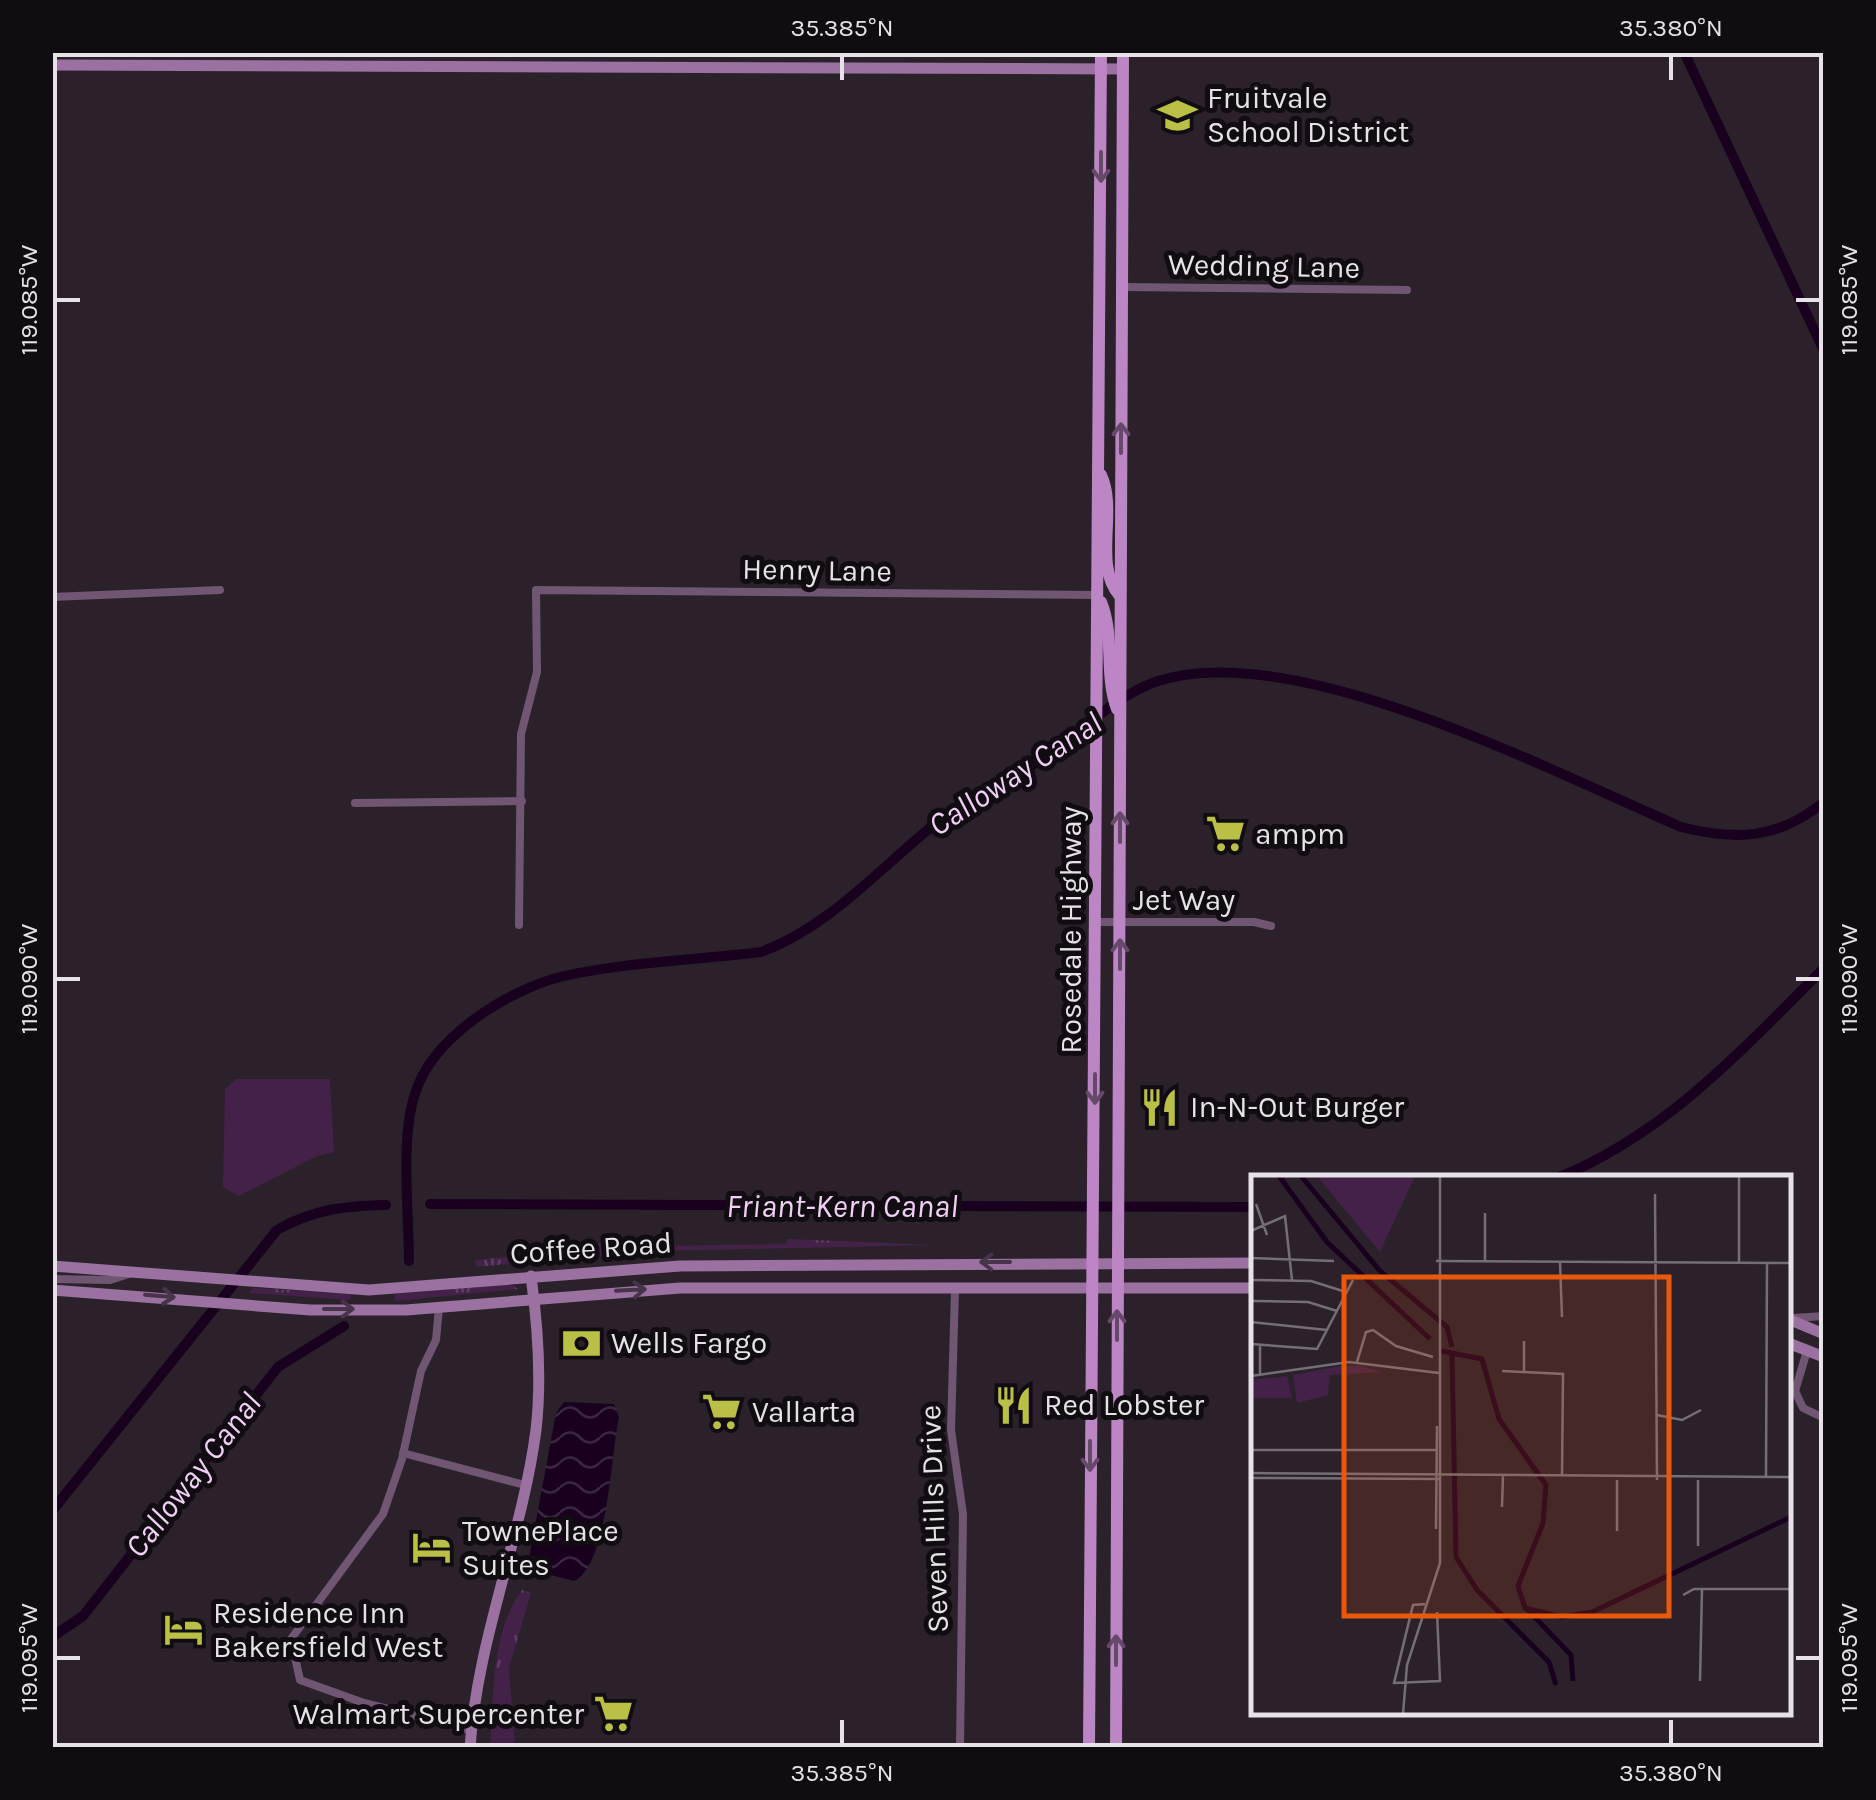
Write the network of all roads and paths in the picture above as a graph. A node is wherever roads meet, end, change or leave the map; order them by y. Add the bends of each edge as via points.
1 (1101, 52) edge
2 (1122, 52) edge
3 (761, 59) edge
4 (52, 65) edge
5 (1101, 69) junction
6 (1123, 69) junction
7 (1121, 287) junction
8 (1406, 290) dead end
9 (1098, 468) junction
10 (220, 590) dead end
11 (1098, 595) junction
12 (1120, 596) junction
13 (52, 597) edge
14 (1108, 682) junction
15 (522, 801) junction
16 (355, 803) dead end
17 (1096, 922) junction
18 (1120, 922) junction
19 (519, 925) dead end
20 (1271, 926) dead end
21 (1117, 1261) junction
22 (1092, 1262) junction
23 (1251, 1263) edge
24 (52, 1266) edge
25 (135, 1271) junction
26 (531, 1276) junction
27 (52, 1279) edge
28 (1091, 1288) junction
29 (1118, 1288) junction
30 (1251, 1288) edge
31 (955, 1289) junction
32 (52, 1290) edge
33 (534, 1298) junction
34 (439, 1307) junction
35 (1824, 1316) edge
36 (1791, 1318) edge
37 (1791, 1319) edge
38 (1824, 1334) edge
39 (1791, 1344) edge
40 (1807, 1351) junction
41 (1824, 1357) edge
42 (1824, 1418) edge
43 (404, 1453) junction
44 (525, 1485) junction
45 (471, 1730) junction
46 (470, 1748) edge
47 (960, 1748) edge
48 (1089, 1748) edge
49 (1116, 1748) edge

1 - 5 main road, Rosedale Highway
2 - 6 main road, Rosedale Highway
3 - 4 main road
3 - 5 main road
5 - 6 main road
5 -> 9 main road, Rosedale Highway
6 - 7 main road, Rosedale Highway
7 - 8 street, Wedding Lane
12 -> 7 main road, Rosedale Highway
9 - 11 main road, Rosedale Highway
9 - 12 main road via 1108,489 1109,578
10 - 13 street
11 - 14 main road, Rosedale Highway
11 - 15 street, Henry Lane via 536,590 536,672 522,724
12 - 14 main road, Rosedale Highway
14 - 17 main road, Rosedale Highway via 1097,733
18 -> 14 main road, Rosedale Highway via 1120,724
15 - 16 street
15 - 19 street
17 - 18 street, Jet Way
17 -> 22 main road, Rosedale Highway
18 - 20 street, Jet Way
21 -> 18 main road, Rosedale Highway
21 - 22 main road, Coffee Road
21 - 23 main road, Coffee Road
21 - 29 main road, Rosedale Highway
22 -> 26 main road, Coffee Road via 680,1266
22 - 28 main road, Rosedale Highway
24 - 25 main road, Coffee Road
25 - 26 main road, Coffee Road via 369,1290
25 - 27 street via 110,1280
26 - 33 main road
28 - 29 main road, Coffee Road
28 - 31 main road, Coffee Road
28 -> 48 main road, Rosedale Highway
29 - 30 main road, Coffee Road
49 -> 29 main road, Rosedale Highway
33 -> 31 main road, Coffee Road via 680,1288
31 - 47 street, Seven Hills Drive via 951,1430 963,1514
32 -> 34 main road, Coffee Road via 310,1310
33 - 34 main road, Coffee Road
33 - 44 main road via 538,1402
34 - 43 street
35 - 36 street
37 - 38 main road
39 - 40 main road
40 - 41 main road
40 - 42 street via 1795,1391 1803,1408
43 - 44 street
43 - 45 street via 382,1514 291,1639 293,1662 300,1680 318,1688
44 - 45 main road
45 - 46 main road

